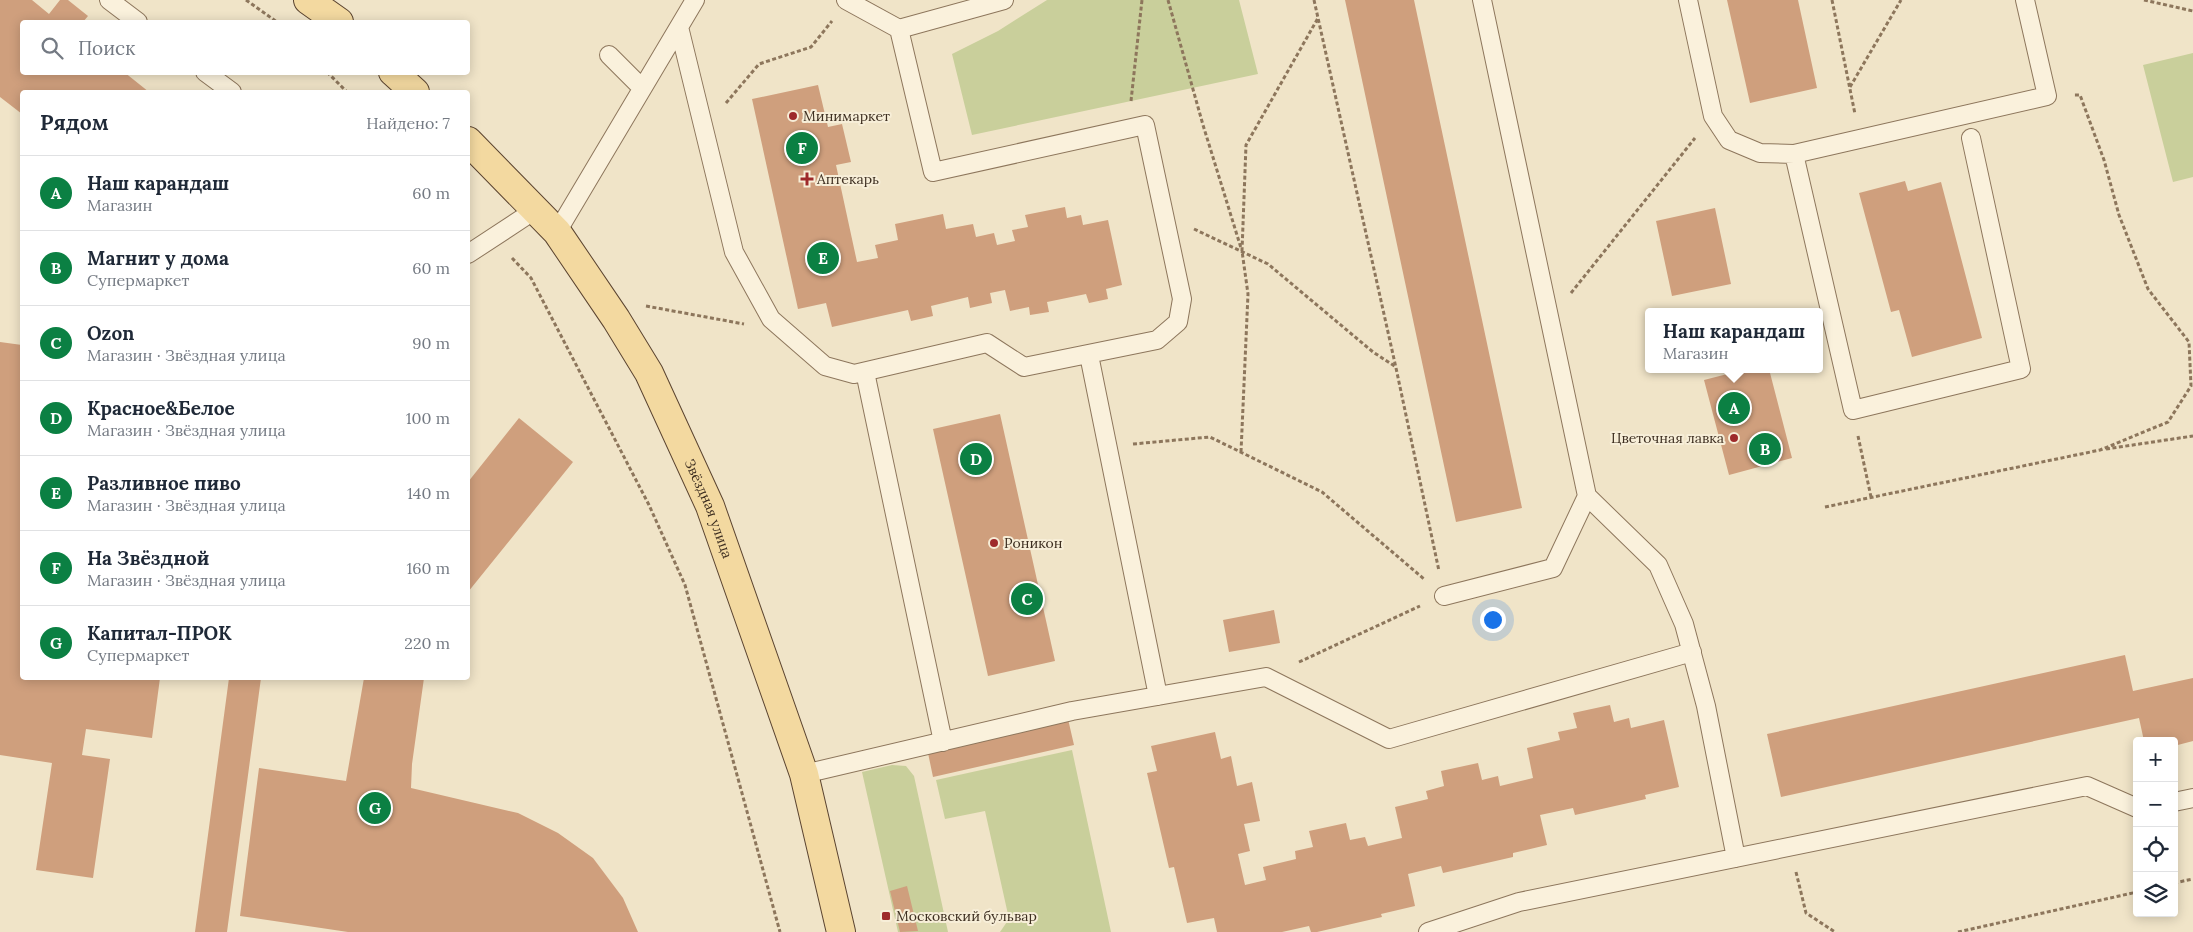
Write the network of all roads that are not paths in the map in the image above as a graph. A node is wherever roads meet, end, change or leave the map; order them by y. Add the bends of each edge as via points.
1 (108, 0) edge
2 (308, 0) edge
3 (695, 0) edge
4 (1004, 0) edge
5 (1482, 0) edge
6 (1688, 0) edge
7 (2025, 0) edge
8 (847, 1) edge
9 (135, 20) edge
10 (336, 20) edge
11 (679, 27) junction
12 (899, 29) junction
13 (609, 55) dead end
14 (209, 75) edge
15 (396, 75) edge
16 (642, 88) junction
17 (229, 90) edge
18 (413, 90) edge
19 (1970, 138) dead end
20 (470, 143) edge
21 (1794, 154) junction
22 (535, 210) junction
23 (556, 232) junction
24 (470, 253) edge
25 (1089, 355) junction
26 (865, 372) junction
27 (1586, 496) junction
28 (1444, 596) road end
29 (1692, 652) junction
30 (1158, 696) junction
31 (943, 742) junction
32 (804, 774) junction
33 (2193, 798) edge
34 (2178, 801) edge
35 (2133, 806) edge
36 (1736, 858) junction
37 (841, 932) edge
38 (1428, 932) edge

1 - 9 lane
2 - 10 main road
3 - 11 lane
4 - 12 lane
5 - 27 lane
6 - 21 lane via 1713,116 1729,140 1760,153
7 - 21 lane via 2047,96
8 - 12 lane
11 - 16 lane
11 - 26 lane via 734,252 770,319 825,366 854,374
12 - 25 lane via 933,172 1145,125 1182,298 1178,322 1158,340
13 - 16 lane
14 - 17 lane
15 - 18 main road
16 - 23 lane
19 - 21 lane via 2021,369 1853,410
20 - 22 main road, Звёздная улица
22 - 23 main road, Звёздная улица
22 - 24 lane
23 - 32 main road, Звёздная улица via 649,373 706,497
25 - 26 lane via 1024,367 987,344
25 - 30 lane
26 - 31 lane
27 - 28 lane via 1554,568
27 - 29 lane via 1658,565 1684,624
29 - 30 lane via 1389,739 1266,677
29 - 36 lane
30 - 31 lane
31 - 32 lane
32 - 37 main road, Звёздная улица
33 - 34 lane
35 - 36 lane via 2087,786
36 - 38 lane via 1520,902

